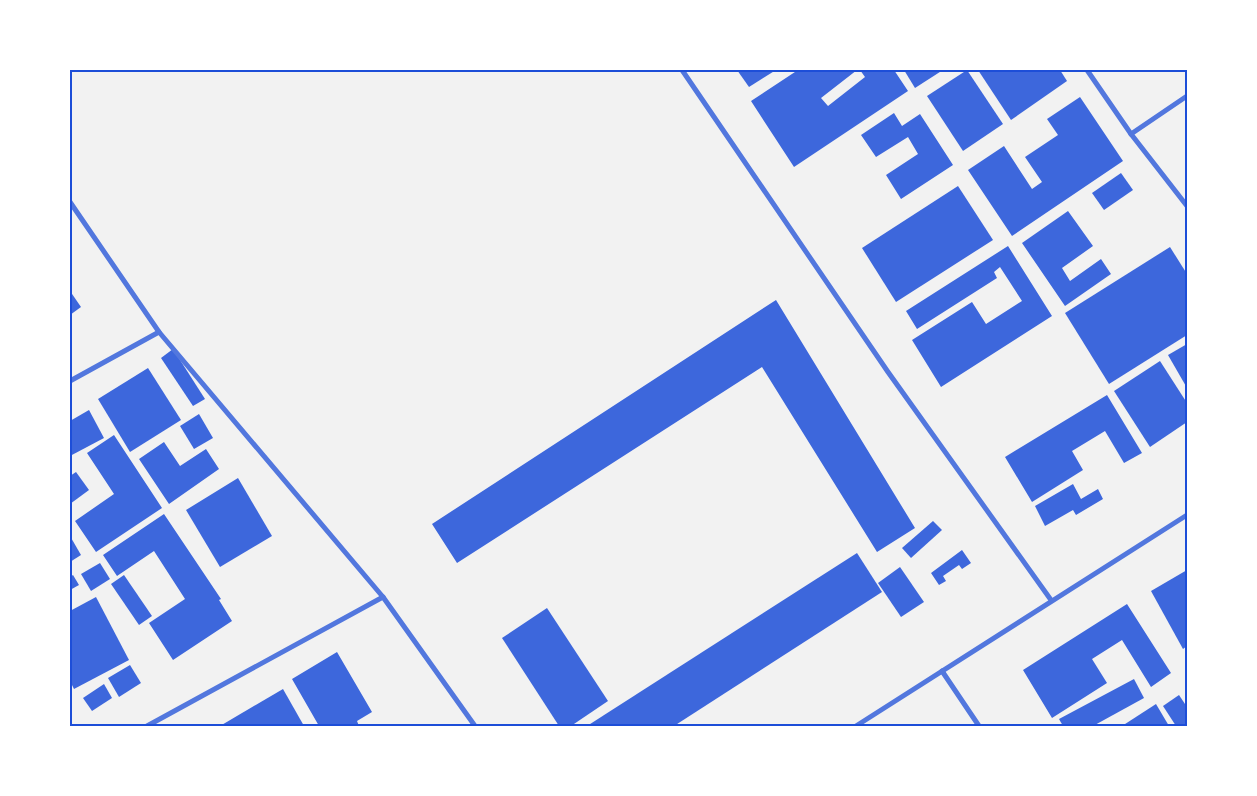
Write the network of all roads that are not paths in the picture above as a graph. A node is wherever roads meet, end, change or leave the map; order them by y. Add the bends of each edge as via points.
1 (682, 70) edge
2 (1087, 70) edge
3 (1187, 96) edge
4 (1131, 134) junction
5 (70, 202) edge
6 (1187, 206) edge
7 (159, 332) junction
8 (70, 381) edge
9 (1187, 515) edge
10 (384, 597) junction
11 (1051, 600) junction
12 (942, 671) junction
13 (147, 726) edge
14 (475, 726) edge
15 (856, 726) edge
16 (979, 726) edge

1 - 11 street via 888,372
2 - 4 street
3 - 4 street
4 - 6 street
5 - 7 street
7 - 8 street
7 - 10 street
9 - 11 street
10 - 13 street
10 - 14 street
11 - 12 street
12 - 15 street
12 - 16 street

